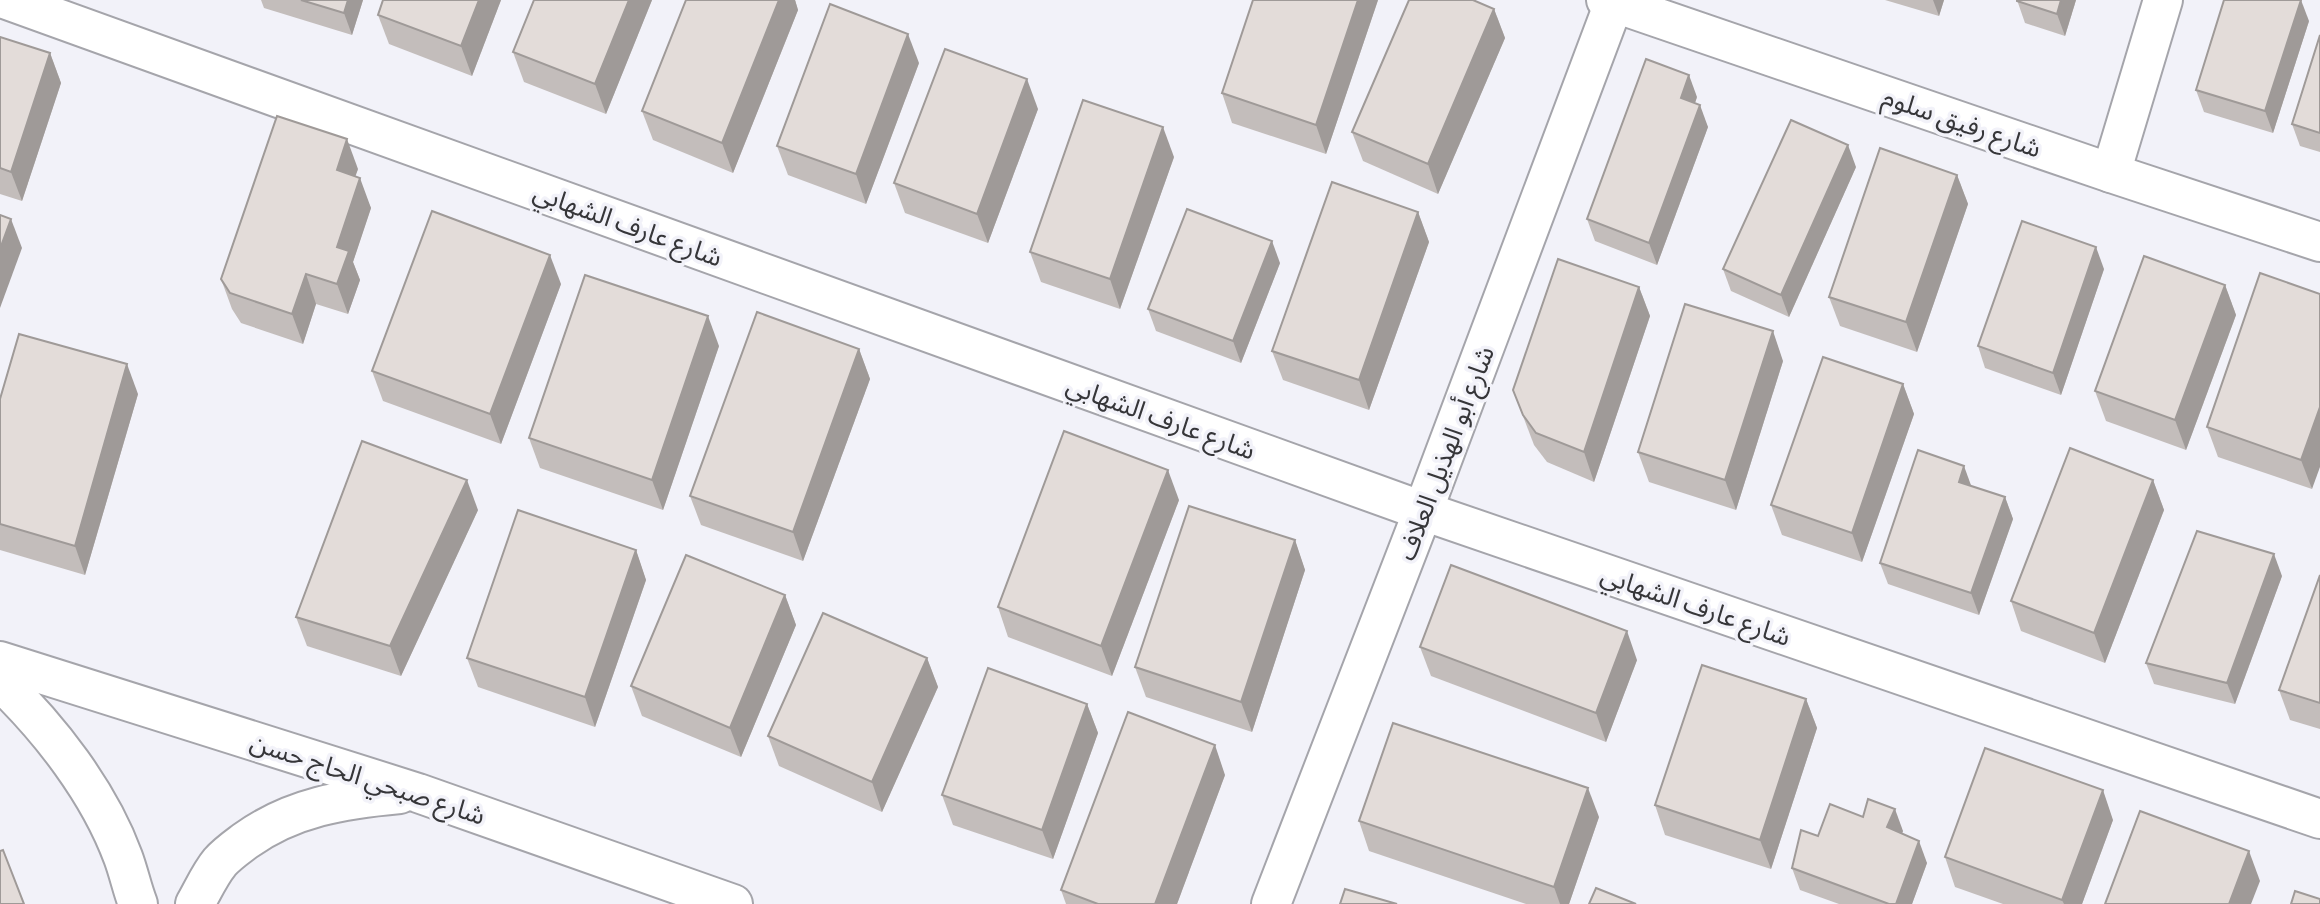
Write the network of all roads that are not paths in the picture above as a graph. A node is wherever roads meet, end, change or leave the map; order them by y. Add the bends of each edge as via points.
1 (7, 0) edge
2 (2162, 0) edge
3 (1611, 1) edge
4 (2111, 173) junction
5 (2320, 242) edge
6 (1423, 511) junction
7 (0, 661) edge
8 (0, 681) edge
9 (418, 793) junction
10 (2320, 819) edge
11 (138, 904) edge
12 (195, 904) edge
13 (733, 904) edge
14 (1271, 904) edge

1 - 6 street, شارع عارف الشهابي
2 - 4 street
3 - 4 street, شارع رفيق سلوم
3 - 6 street, شارع أبو الهذيل العلاف
4 - 5 street, شارع رفيق سلوم
6 - 10 street, شارع عارف الشهابي
6 - 14 street, شارع أبو الهذيل العلاف
7 - 9 street, شارع صبحي الحاج حسن
8 - 11 street via 82,779 123,856
9 - 12 street via 320,804 286,816 221,861
9 - 13 street, شارع صبحي الحاج حسن

